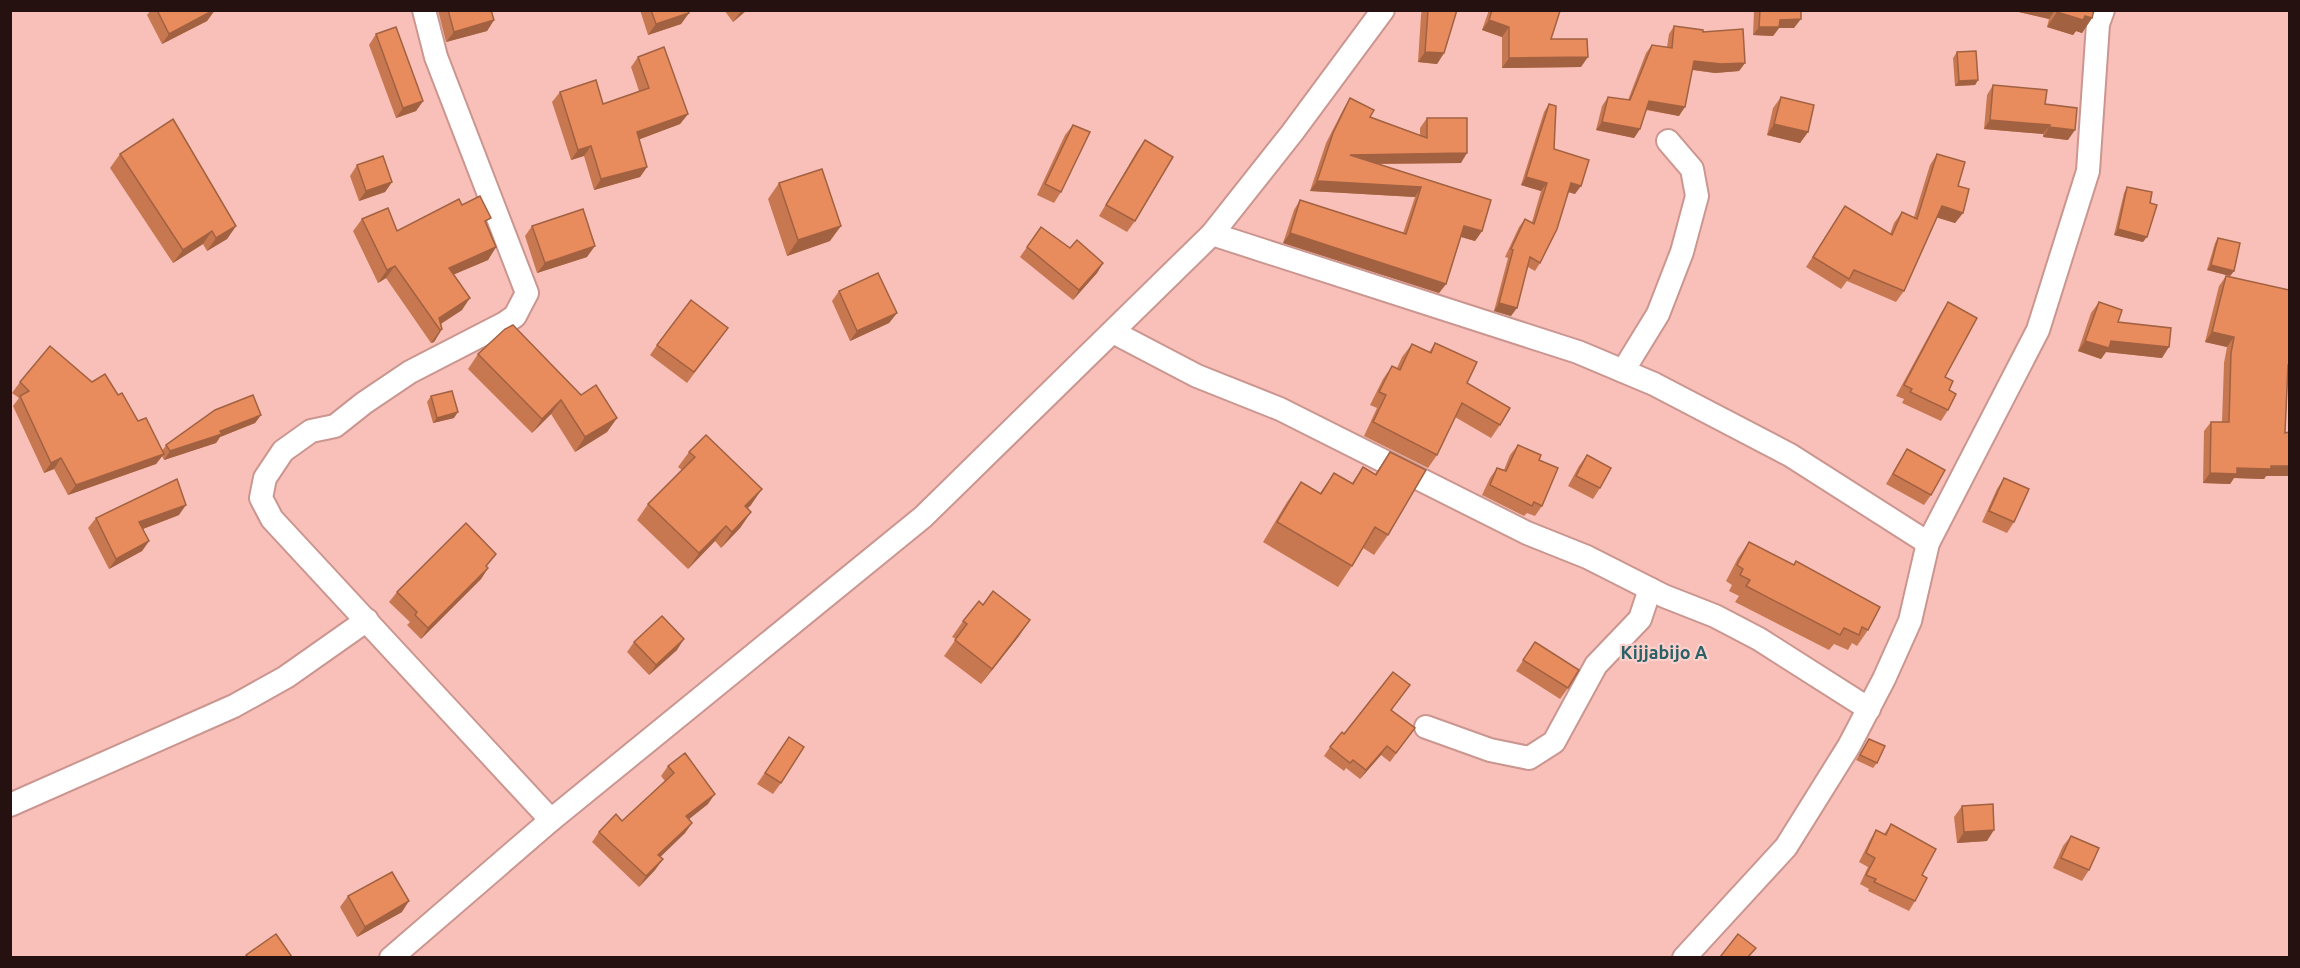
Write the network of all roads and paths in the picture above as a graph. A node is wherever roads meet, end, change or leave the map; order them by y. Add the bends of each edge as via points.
1 (424, 10) edge
2 (1383, 10) edge
3 (2103, 10) edge
4 (1668, 141) dead end
5 (1212, 234) junction
6 (1113, 332) junction
7 (1623, 371) junction
8 (1928, 543) junction
9 (1650, 589) junction
10 (367, 620) junction
11 (1869, 709) junction
12 (1426, 727) dead end
13 (10, 805) edge
14 (551, 820) junction
15 (391, 957) edge
16 (1684, 957) edge

1 - 10 street via 436,57 526,293 515,316 410,372 335,426 311,431 283,451 265,478 261,498 272,519
2 - 5 street
3 - 8 street via 2098,24 2088,171 2038,330
4 - 7 street via 1692,168 1696,196 1682,252 1658,314
5 - 6 street
5 - 7 street via 1578,352
6 - 9 street via 1197,376 1280,409 1527,533 1587,557
6 - 14 street via 923,517
7 - 8 street via 1790,455
8 - 11 street via 1910,621
9 - 11 street via 1759,639
9 - 12 street via 1640,619 1596,665 1554,742 1529,758 1490,750
10 - 13 street via 286,677 234,706
10 - 14 street
11 - 16 street via 1786,846
14 - 15 street

